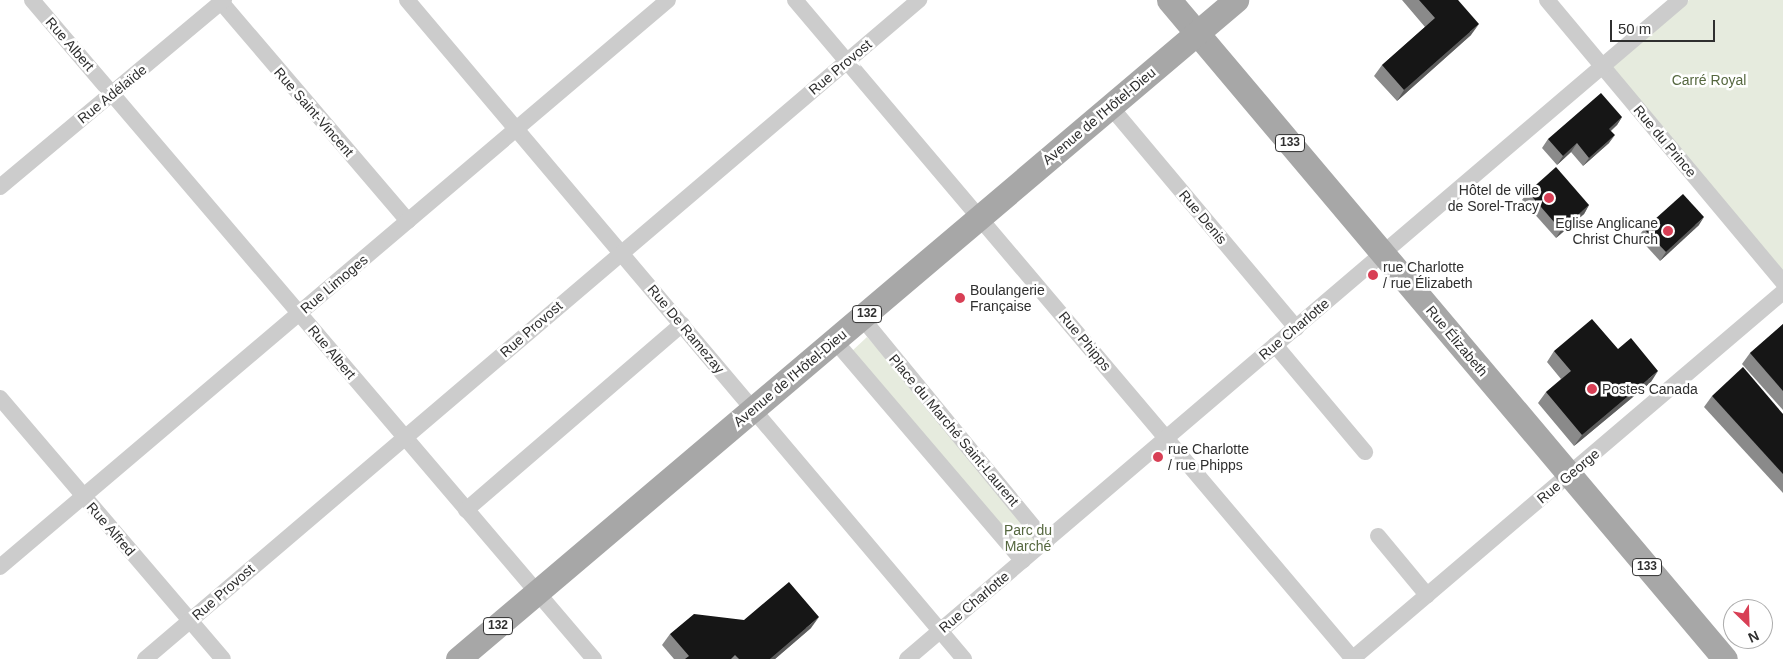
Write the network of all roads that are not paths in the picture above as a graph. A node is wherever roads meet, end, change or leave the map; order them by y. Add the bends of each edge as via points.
1 (32, 0) edge
2 (407, 0) edge
3 (668, 0) edge
4 (796, 0) edge
5 (919, 0) edge
6 (1169, 0) edge
7 (1236, 0) edge
8 (1546, 0) edge
9 (1680, 0) edge
10 (222, 1) edge
11 (1196, 33) junction
12 (848, 61) junction
13 (1602, 67) junction
14 (111, 93) junction
15 (1110, 106) junction
16 (516, 128) junction
17 (0, 187) edge
18 (980, 217) junction
19 (408, 221) junction
20 (621, 252) junction
21 (1384, 254) junction
22 (1783, 282) edge
23 (1783, 292) edge
24 (299, 313) junction
25 (862, 318) junction
26 (682, 324) junction
27 (1296, 328) junction
28 (835, 341) junction
29 (1275, 345) junction
30 (0, 398) edge
31 (753, 409) junction
32 (404, 437) junction
33 (1167, 438) junction
34 (1366, 452) dead end
35 (1569, 475) junction
36 (83, 496) junction
37 (466, 510) junction
38 (1378, 536) dead end
39 (1046, 542) junction
40 (1023, 561) junction
41 (0, 567) edge
42 (537, 593) junction
43 (1426, 595) junction
44 (190, 620) junction
45 (940, 631) junction
46 (144, 659) edge
47 (223, 659) edge
48 (458, 659) edge
49 (594, 659) edge
50 (908, 659) edge
51 (964, 659) edge
52 (1353, 659) edge
53 (1725, 659) edge

1 - 14 street, Rue Albert
2 - 16 street, Rue De Ramezay
3 - 16 street, Rue Limoges
4 - 12 street, Rue Phipps
5 - 12 street, Rue Provost
6 - 11 main road, Rue Élizabeth / 133
7 - 11 main road, Avenue de l'Hôtel-Dieu / 132
8 - 13 street, Rue du Prince
9 - 13 street, Rue Charlotte
10 - 14 street, Rue Adélaïde
10 - 19 street, Rue Saint-Vincent
11 - 15 main road, Avenue de l'Hôtel-Dieu / 132
11 - 21 main road, Rue Élizabeth / 133
12 - 18 street, Rue Phipps
12 - 20 street, Rue Provost
13 - 21 street, Rue Charlotte
13 - 22 street, Rue du Prince
14 - 17 street, Rue Adélaïde
14 - 24 street, Rue Albert
15 - 18 main road, Avenue de l'Hôtel-Dieu / 132
15 - 27 street, Rue Denis
16 - 19 street, Rue Limoges
16 - 20 street, Rue De Ramezay
18 - 25 main road, Avenue de l'Hôtel-Dieu / 132
18 - 33 street, Rue Phipps
19 - 24 street, Rue Limoges
20 - 26 street, Rue De Ramezay
20 - 32 street, Rue Provost
21 - 27 street, Rue Charlotte
21 - 35 main road, Rue Élizabeth / 133
23 - 35 street, Rue George
24 - 32 street, Rue Albert
24 - 36 street, Rue Limoges
25 - 28 main road, Avenue de l'Hôtel-Dieu / 132
25 - 39 street, Place du Marché Saint-Laurent
26 - 31 street, Rue De Ramezay
26 - 37 street
27 - 29 street, Rue Charlotte
28 - 31 main road, Avenue de l'Hôtel-Dieu / 132
28 - 40 street
29 - 33 street, Rue Charlotte
29 - 34 street
30 - 36 street, Rue Alfred
31 - 42 main road, Avenue de l'Hôtel-Dieu / 132
31 - 45 street, Rue De Ramezay
32 - 37 street, Rue Albert
32 - 44 street, Rue Provost
33 - 39 street, Rue Charlotte
33 - 52 street, Rue Phipps
35 - 43 street, Rue George
35 - 53 main road, Rue Élizabeth / 133
36 - 41 street, Rue Limoges
36 - 44 street, Rue Alfred
37 - 42 street, Rue Albert
38 - 43 street
39 - 40 street, Rue Charlotte
40 - 45 street, Rue Charlotte
42 - 48 main road, Avenue de l'Hôtel-Dieu / 132
42 - 49 street, Rue Albert
43 - 52 street, Rue George
44 - 46 street, Rue Provost
44 - 47 street, Rue Alfred
45 - 50 street, Rue Charlotte
45 - 51 street, Rue De Ramezay

